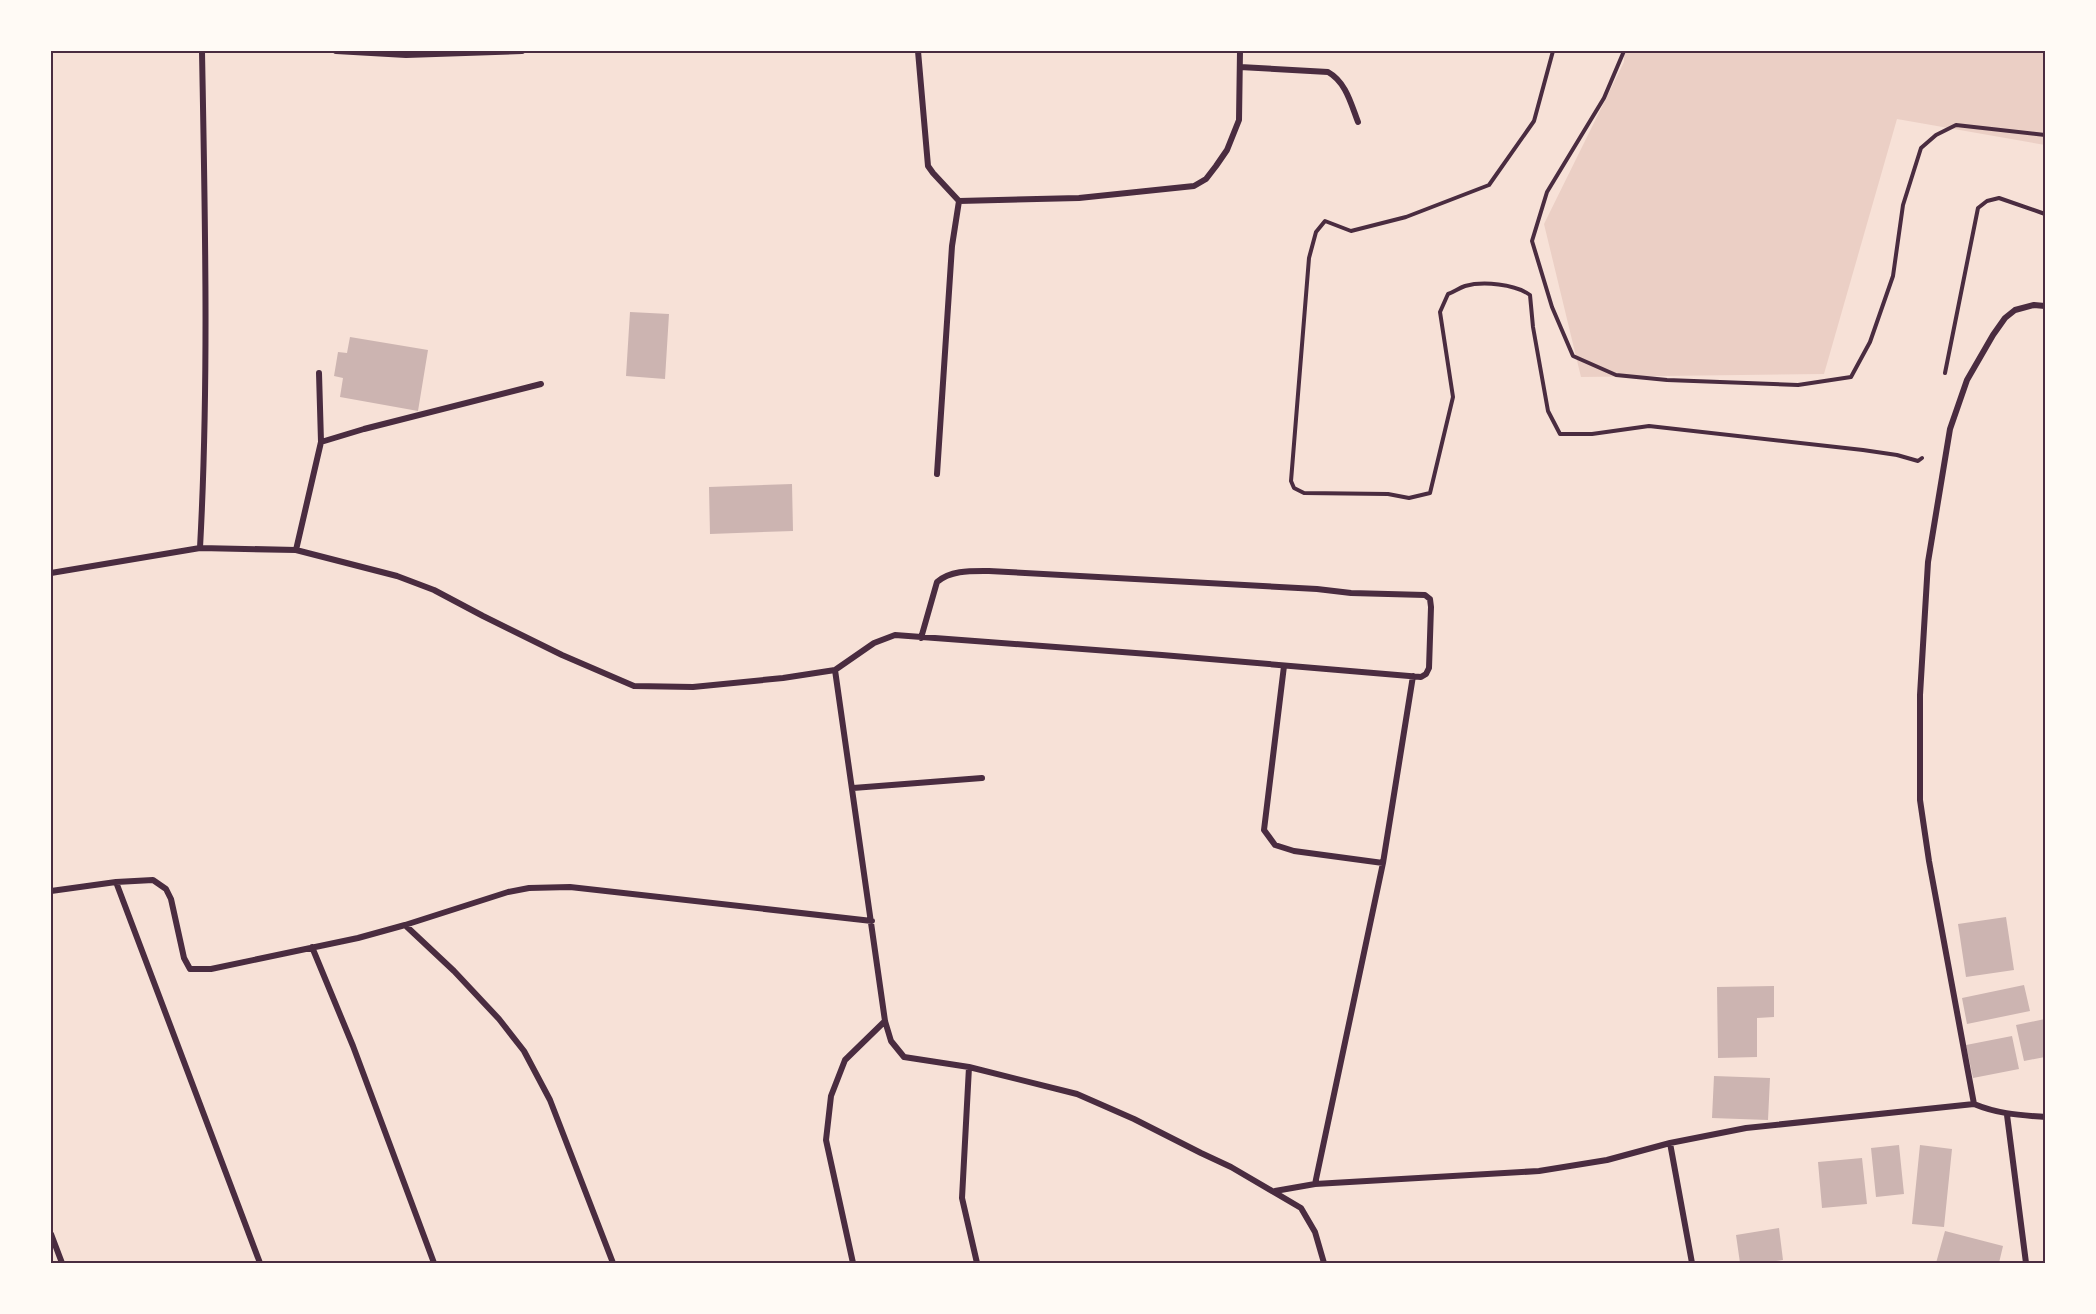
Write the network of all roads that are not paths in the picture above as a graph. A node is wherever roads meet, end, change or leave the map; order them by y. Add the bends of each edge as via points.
1 (202, 51) edge
2 (336, 51) edge
3 (522, 51) edge
4 (918, 51) edge
5 (1240, 51) edge
6 (1240, 67) junction
7 (1358, 122) dead end
8 (959, 201) junction
9 (2045, 306) edge
10 (319, 373) dead end
11 (541, 384) dead end
12 (321, 442) junction
13 (937, 474) dead end
14 (200, 548) junction
15 (296, 550) junction
16 (51, 573) edge
17 (921, 638) junction
18 (1284, 666) junction
19 (834, 670) junction
20 (1413, 676) junction
21 (982, 778) dead end
22 (853, 788) junction
23 (1383, 863) junction
24 (116, 882) junction
25 (51, 891) edge
26 (872, 921) junction
27 (405, 925) junction
28 (312, 947) junction
29 (885, 1021) junction
30 (969, 1067) junction
31 (1974, 1104) junction
32 (2007, 1115) junction
33 (2045, 1117) edge
34 (1670, 1143) junction
35 (1315, 1184) junction
36 (1275, 1191) junction
37 (51, 1234) edge
38 (62, 1263) edge
39 (260, 1263) edge
40 (434, 1263) edge
41 (613, 1263) edge
42 (853, 1263) edge
43 (977, 1263) edge
44 (1324, 1263) edge
45 (1692, 1263) edge
46 (2026, 1263) edge

1 - 14 street via 206,444
2 - 3 street via 406,55
4 - 8 street via 928,166
5 - 6 street
6 - 7 street via 1328,72 1346,93
6 - 8 street via 1239,120 1227,150 1206,179 1194,186 1079,198
8 - 13 street via 952,246
9 - 31 street via 2015,310 2005,318 1967,380 1950,429 1928,562 1920,695 1920,800
10 - 12 street
11 - 12 street
12 - 15 street
14 - 15 street
14 - 16 street
15 - 19 street via 397,576 434,590 562,655 634,686 704,686
17 - 18 street
17 - 19 street via 886,638
17 - 20 street via 937,582 964,572 1425,595 1431,607 1429,668 1424,676
18 - 20 street
18 - 23 street via 1264,830 1268,838 1275,845 1294,850
19 - 22 street
20 - 23 street
21 - 22 street
22 - 26 street
23 - 35 street
24 - 25 street
24 - 28 street via 153,880 166,889 190,969 211,969
24 - 39 street
26 - 27 street via 570,887 508,892
26 - 29 street
27 - 28 street
27 - 41 street via 500,1019 524,1051 550,1100
28 - 40 street
29 - 30 street via 891,1041 904,1057
29 - 42 street via 845,1060 831,1096 826,1140
30 - 36 street via 1077,1094
30 - 43 street via 962,1198
31 - 32 street
31 - 34 street via 1746,1128
32 - 33 street
32 - 46 street
34 - 35 street via 1607,1160 1539,1171
34 - 45 street
35 - 36 street
36 - 44 street via 1301,1208 1315,1232
37 - 38 street

